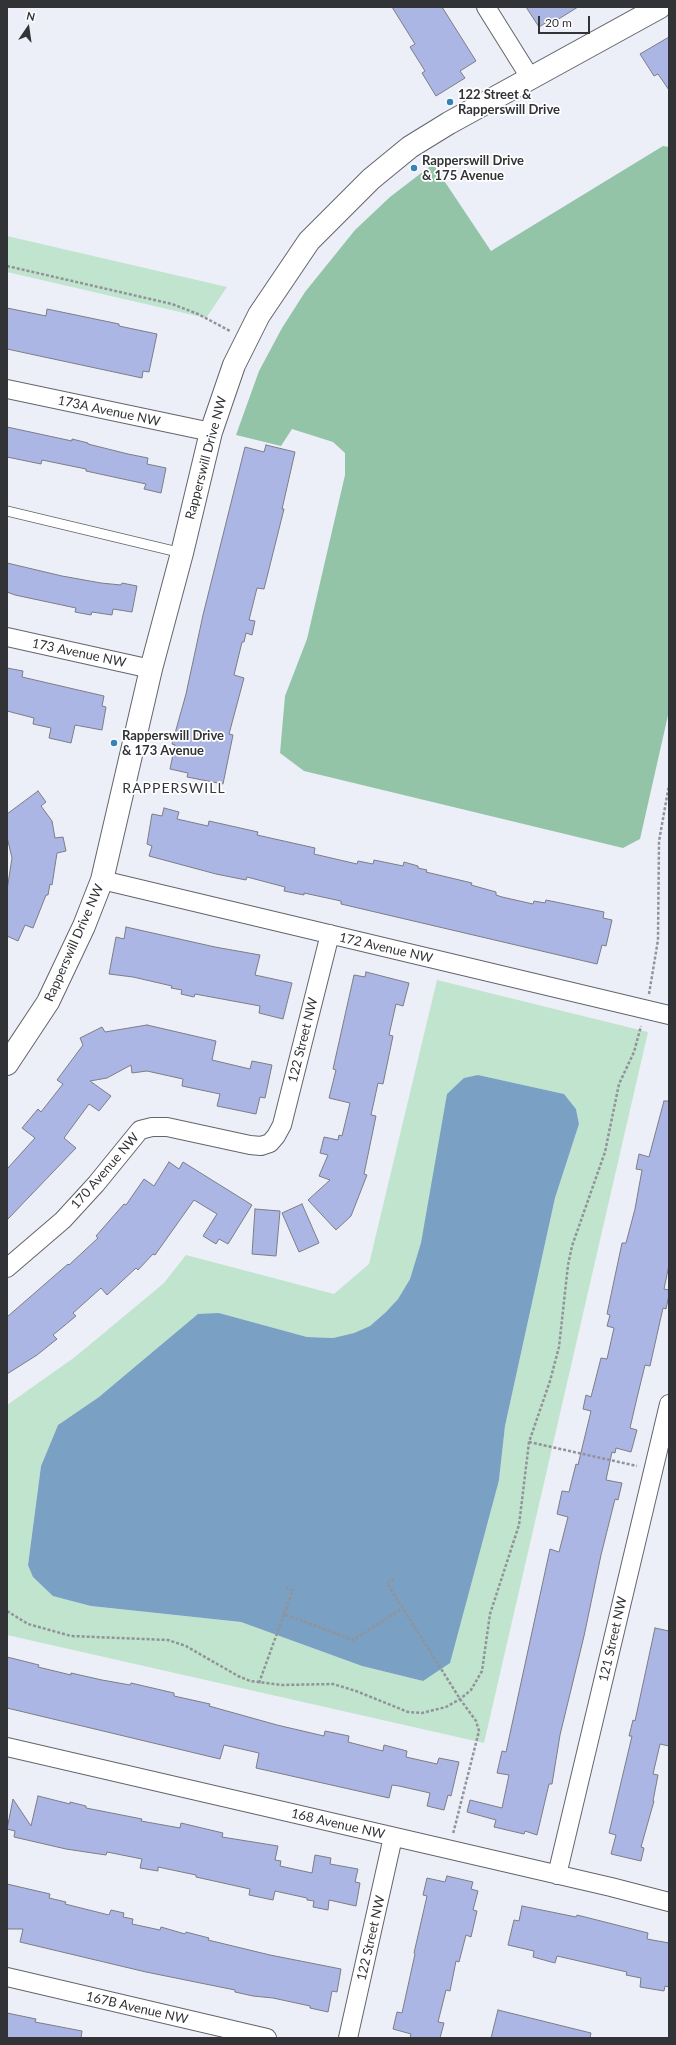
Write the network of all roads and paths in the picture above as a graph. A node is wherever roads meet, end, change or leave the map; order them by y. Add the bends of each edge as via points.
1 (486, 7) edge
2 (660, 7) edge
3 (531, 79) junction
4 (7, 266) edge
5 (246, 340) junction
6 (7, 389) edge
7 (211, 432) junction
8 (7, 511) edge
9 (182, 553) junction
10 (7, 637) edge
11 (151, 669) junction
12 (669, 785) edge
13 (667, 799) edge
14 (102, 880) junction
15 (330, 934) junction
16 (645, 1009) junction
17 (669, 1015) edge
18 (7, 1064) edge
19 (270, 1143) joint
20 (7, 1268) edge
21 (669, 1404) edge
22 (528, 1442) junction
23 (659, 1464) edge
24 (394, 1579) dead end
25 (285, 1588) dead end
26 (403, 1608) junction
27 (7, 1611) edge
28 (284, 1614) junction
29 (259, 1683) junction
30 (460, 1699) junction
31 (7, 1748) edge
32 (394, 1837) junction
33 (449, 1850) junction
34 (557, 1875) junction
35 (669, 1902) edge
36 (7, 1978) edge
37 (267, 2038) edge
38 (348, 2038) edge

1 - 3 street
2 - 3 street, Rapperswill Drive NW
3 - 5 street, Rapperswill Drive NW via 410,147 371,179 309,241 288,270
4 - 5 path via 172,304 198,314
5 - 7 street, Rapperswill Drive NW via 225,389
6 - 7 street, 173A Avenue NW
7 - 9 street, Rapperswill Drive NW
8 - 9 lane
9 - 11 street, Rapperswill Drive NW
10 - 11 street, 173 Avenue NW
11 - 14 street, Rapperswill Drive NW
12 - 13 path
13 - 16 path via 657,866 656,962
14 - 15 street, 172 Avenue NW
14 - 18 street, Rapperswill Drive NW via 84,926 48,1002
15 - 16 street, 172 Avenue NW
15 - 19 street, 122 Street NW via 282,1124
16 - 17 street, 172 Avenue NW
16 - 22 path via 634,1052 619,1084 605,1152 572,1246 557,1354
19 - 20 street, 170 Avenue NW via 261,1146 250,1145 167,1127 140,1130 63,1220
21 - 23 street, 121 Street NW
22 - 23 path
22 - 30 path via 519,1525 490,1614 482,1671 471,1690
23 - 34 street, 121 Street NW
24 - 26 path via 387,1583
25 - 28 path via 293,1590
26 - 28 path via 353,1640
26 - 30 path
27 - 29 path via 28,1624 71,1636 168,1640 186,1646 238,1676
28 - 29 path
29 - 30 path via 333,1684 356,1690 408,1712 422,1713 446,1707
30 - 33 path via 476,1721 479,1731
31 - 32 street, 168 Avenue NW
32 - 33 street, 168 Avenue NW
32 - 38 street, 122 Street NW
33 - 34 street, 168 Avenue NW
34 - 35 street, 168 Avenue NW
36 - 37 street, 167B Avenue NW

